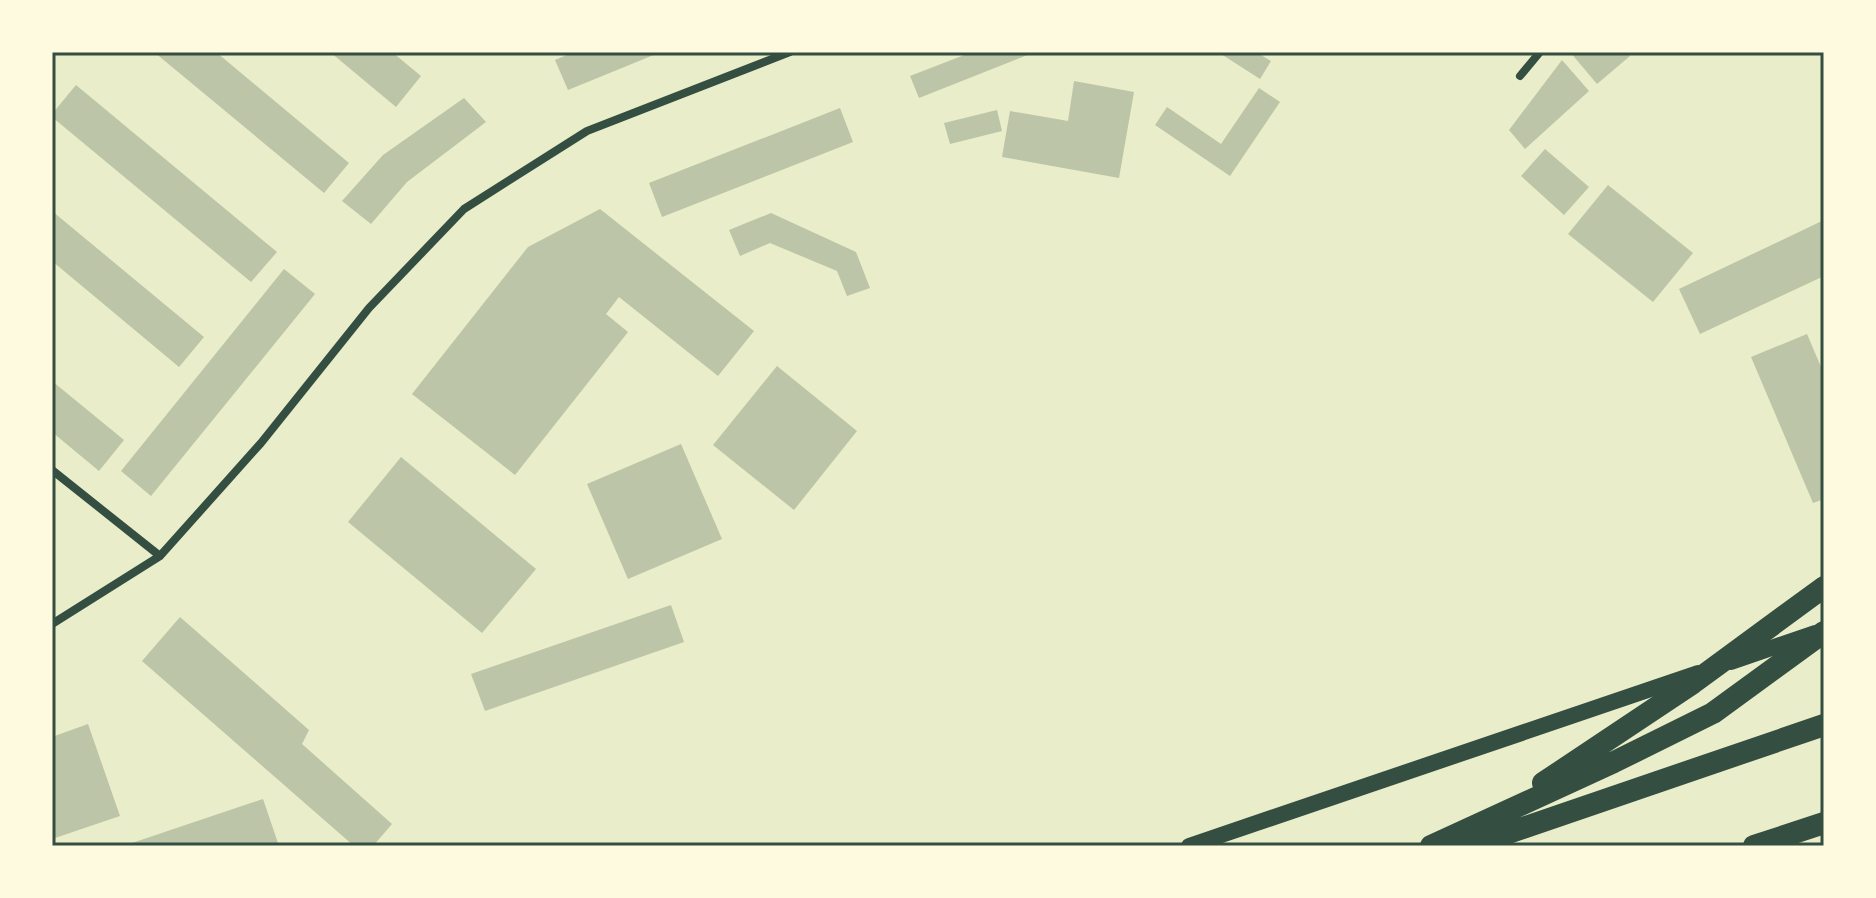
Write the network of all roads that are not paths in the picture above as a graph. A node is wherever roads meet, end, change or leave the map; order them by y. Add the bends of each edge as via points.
1 (790, 52) edge
2 (1540, 52) edge
3 (1520, 76) dead end
4 (52, 470) edge
5 (160, 556) junction
6 (1824, 587) edge
7 (52, 624) edge
8 (1824, 631) edge
9 (1824, 725) edge
10 (1483, 822) junction
11 (1824, 823) edge
12 (1189, 846) edge
13 (1431, 846) edge
14 (1470, 846) edge
15 (1754, 846) edge

1 - 5 street via 587,131 464,209 369,308 261,443
2 - 3 street
4 - 5 street
5 - 7 street
6 - 10 highway via 1693,683
8 - 10 highway via 1713,713
8 - 12 main road
9 - 14 highway
10 - 13 highway
11 - 15 highway

